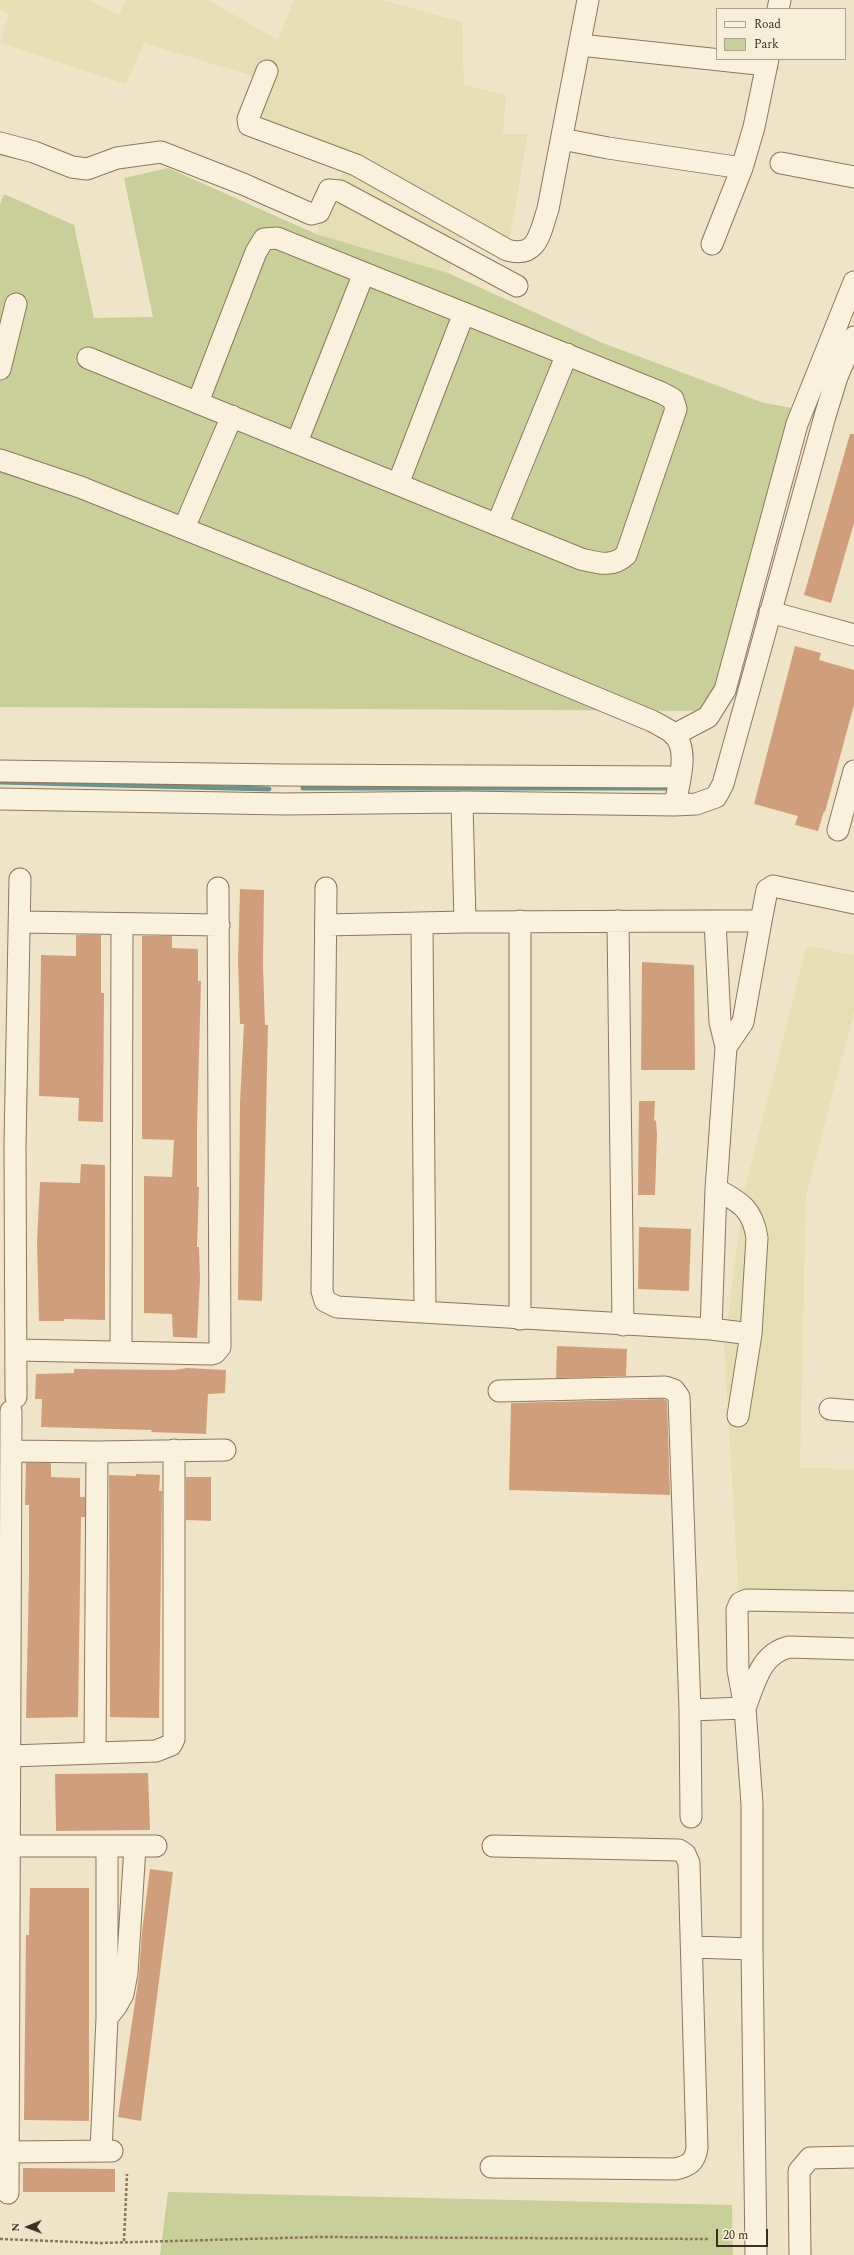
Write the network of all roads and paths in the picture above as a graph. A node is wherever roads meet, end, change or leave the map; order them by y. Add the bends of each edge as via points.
1 (588, 0) edge
2 (580, 45) junction
3 (716, 57) edge
4 (746, 60) edge
5 (768, 62) edge
6 (266, 71) dead end
7 (562, 139) junction
8 (0, 143) edge
9 (342, 161) junction
10 (781, 163) dead end
11 (742, 168) junction
12 (854, 177) edge
13 (328, 190) junction
14 (712, 244) dead end
15 (364, 273) junction
16 (854, 282) edge
17 (517, 286) dead end
18 (16, 304) dead end
19 (464, 313) junction
20 (854, 337) edge
21 (566, 354) junction
22 (88, 358) dead end
23 (0, 369) edge
24 (808, 395) junction
25 (198, 402) junction
26 (829, 402) junction
27 (232, 416) junction
28 (297, 442) junction
29 (0, 460) edge
30 (398, 484) junction
31 (497, 525) junction
32 (184, 528) junction
33 (770, 612) junction
34 (854, 635) edge
35 (674, 735) junction
36 (0, 771) edge
37 (854, 771) edge
38 (679, 777) junction
39 (284, 790) junction
40 (0, 799) edge
41 (462, 802) junction
42 (675, 804) junction
43 (838, 830) dead end
44 (20, 879) dead end
45 (218, 888) dead end
46 (326, 888) dead end
47 (854, 903) edge
48 (520, 921) junction
49 (715, 921) junction
50 (760, 921) junction
51 (20, 922) junction
52 (465, 922) junction
53 (618, 922) junction
54 (122, 924) junction
55 (422, 924) junction
56 (219, 925) junction
57 (326, 925) junction
58 (726, 1047) junction
59 (8, 1145) edge
60 (716, 1189) junction
61 (425, 1310) junction
62 (520, 1319) junction
63 (623, 1325) junction
64 (711, 1329) junction
65 (751, 1334) junction
66 (17, 1350) junction
67 (121, 1352) junction
68 (500, 1391) dead end
69 (830, 1409) dead end
70 (854, 1410) edge
71 (738, 1416) dead end
72 (174, 1450) junction
73 (225, 1450) dead end
74 (12, 1451) junction
75 (97, 1452) junction
76 (854, 1602) edge
77 (854, 1649) edge
78 (745, 1708) junction
79 (690, 1710) junction
80 (95, 1753) junction
81 (10, 1756) junction
82 (5, 1801) edge
83 (691, 1817) dead end
84 (10, 1846) junction
85 (135, 1846) junction
86 (156, 1846) dead end
87 (493, 1846) dead end
88 (107, 1847) junction
89 (693, 1947) junction
90 (752, 1949) junction
91 (107, 2018) junction
92 (8, 2152) junction
93 (854, 2157) edge
94 (492, 2167) dead end
95 (127, 2174) dead end
96 (8, 2193) dead end
97 (0, 2239) edge
98 (708, 2239) dead end
99 (124, 2241) junction
100 (756, 2255) edge
101 (800, 2255) edge

1 - 2 street
2 - 3 street
2 - 7 street
4 - 5 street
5 - 11 street
6 - 9 street via 248,119 249,125
7 - 9 street via 548,209 536,242 528,251 519,253 507,250 356,165
7 - 11 street
8 - 13 street via 34,152 72,167 87,169 117,158 161,152 311,214 319,212
9 - 13 street
10 - 12 street
11 - 14 street
13 - 17 street via 340,191
15 - 19 street
15 - 25 street via 277,238 264,239 256,252
15 - 28 street
16 - 24 street
18 - 23 street
19 - 21 street
19 - 30 street
20 - 26 street
21 - 31 street
21 - 31 street via 662,393 673,399 676,409 626,555 618,562 603,564 581,559
22 - 25 street
24 - 26 street
24 - 35 street via 797,424 725,690 708,717
25 - 27 street
26 - 33 street
27 - 28 street
27 - 32 street
28 - 30 street
29 - 32 street via 80,487
30 - 31 street
32 - 35 street via 589,694 652,721
33 - 34 street
33 - 42 street via 723,784 716,798 696,804
35 - 38 street via 681,748
36 - 39 street
37 - 43 street
38 - 39 street
38 - 42 street
39 - 40 street
39 - 41 street
41 - 42 street
41 - 52 street
44 - 51 street
45 - 56 street
46 - 57 street
47 - 50 street via 773,886 767,890
48 - 52 street
48 - 53 street
48 - 62 street
49 - 50 street
49 - 53 street
49 - 58 street via 720,1022
50 - 58 street via 742,1022
51 - 54 street
51 - 59 street
52 - 55 street
53 - 63 street
54 - 56 street
54 - 67 street
55 - 57 street
55 - 61 street
56 - 67 street via 220,1347 211,1354
57 - 61 street via 322,1291 325,1300 336,1307
58 - 60 street
59 - 66 street
60 - 64 street
60 - 65 street via 739,1202 749,1213 755,1226 757,1238
61 - 62 street
62 - 63 street
63 - 64 street
64 - 65 street
65 - 71 street
66 - 67 street
66 - 74 street
68 - 79 street via 665,1387 674,1390 679,1396
69 - 70 street
72 - 73 street
72 - 75 street
72 - 80 street via 174,1738 171,1745 156,1751
74 - 75 street
74 - 81 street
75 - 80 street
76 - 78 street via 747,1600 740,1603 737,1610 738,1670
77 - 78 street via 780,1649 769,1656 762,1666
78 - 79 street
78 - 90 street via 752,1804
79 - 83 street
80 - 81 street
81 - 82 street
82 - 84 street
84 - 88 street
84 - 92 street
85 - 86 street
85 - 88 street
85 - 91 street via 127,1973 123,1994
87 - 89 street via 679,1850 685,1854 689,1863
88 - 91 street
89 - 90 street
89 - 94 street via 697,2148 696,2157 691,2164 675,2169
90 - 100 street
91 - 92 street via 107,2151
92 - 96 street
93 - 101 street via 810,2158 799,2171
95 - 99 path
97 - 99 path
98 - 99 path via 319,2237

